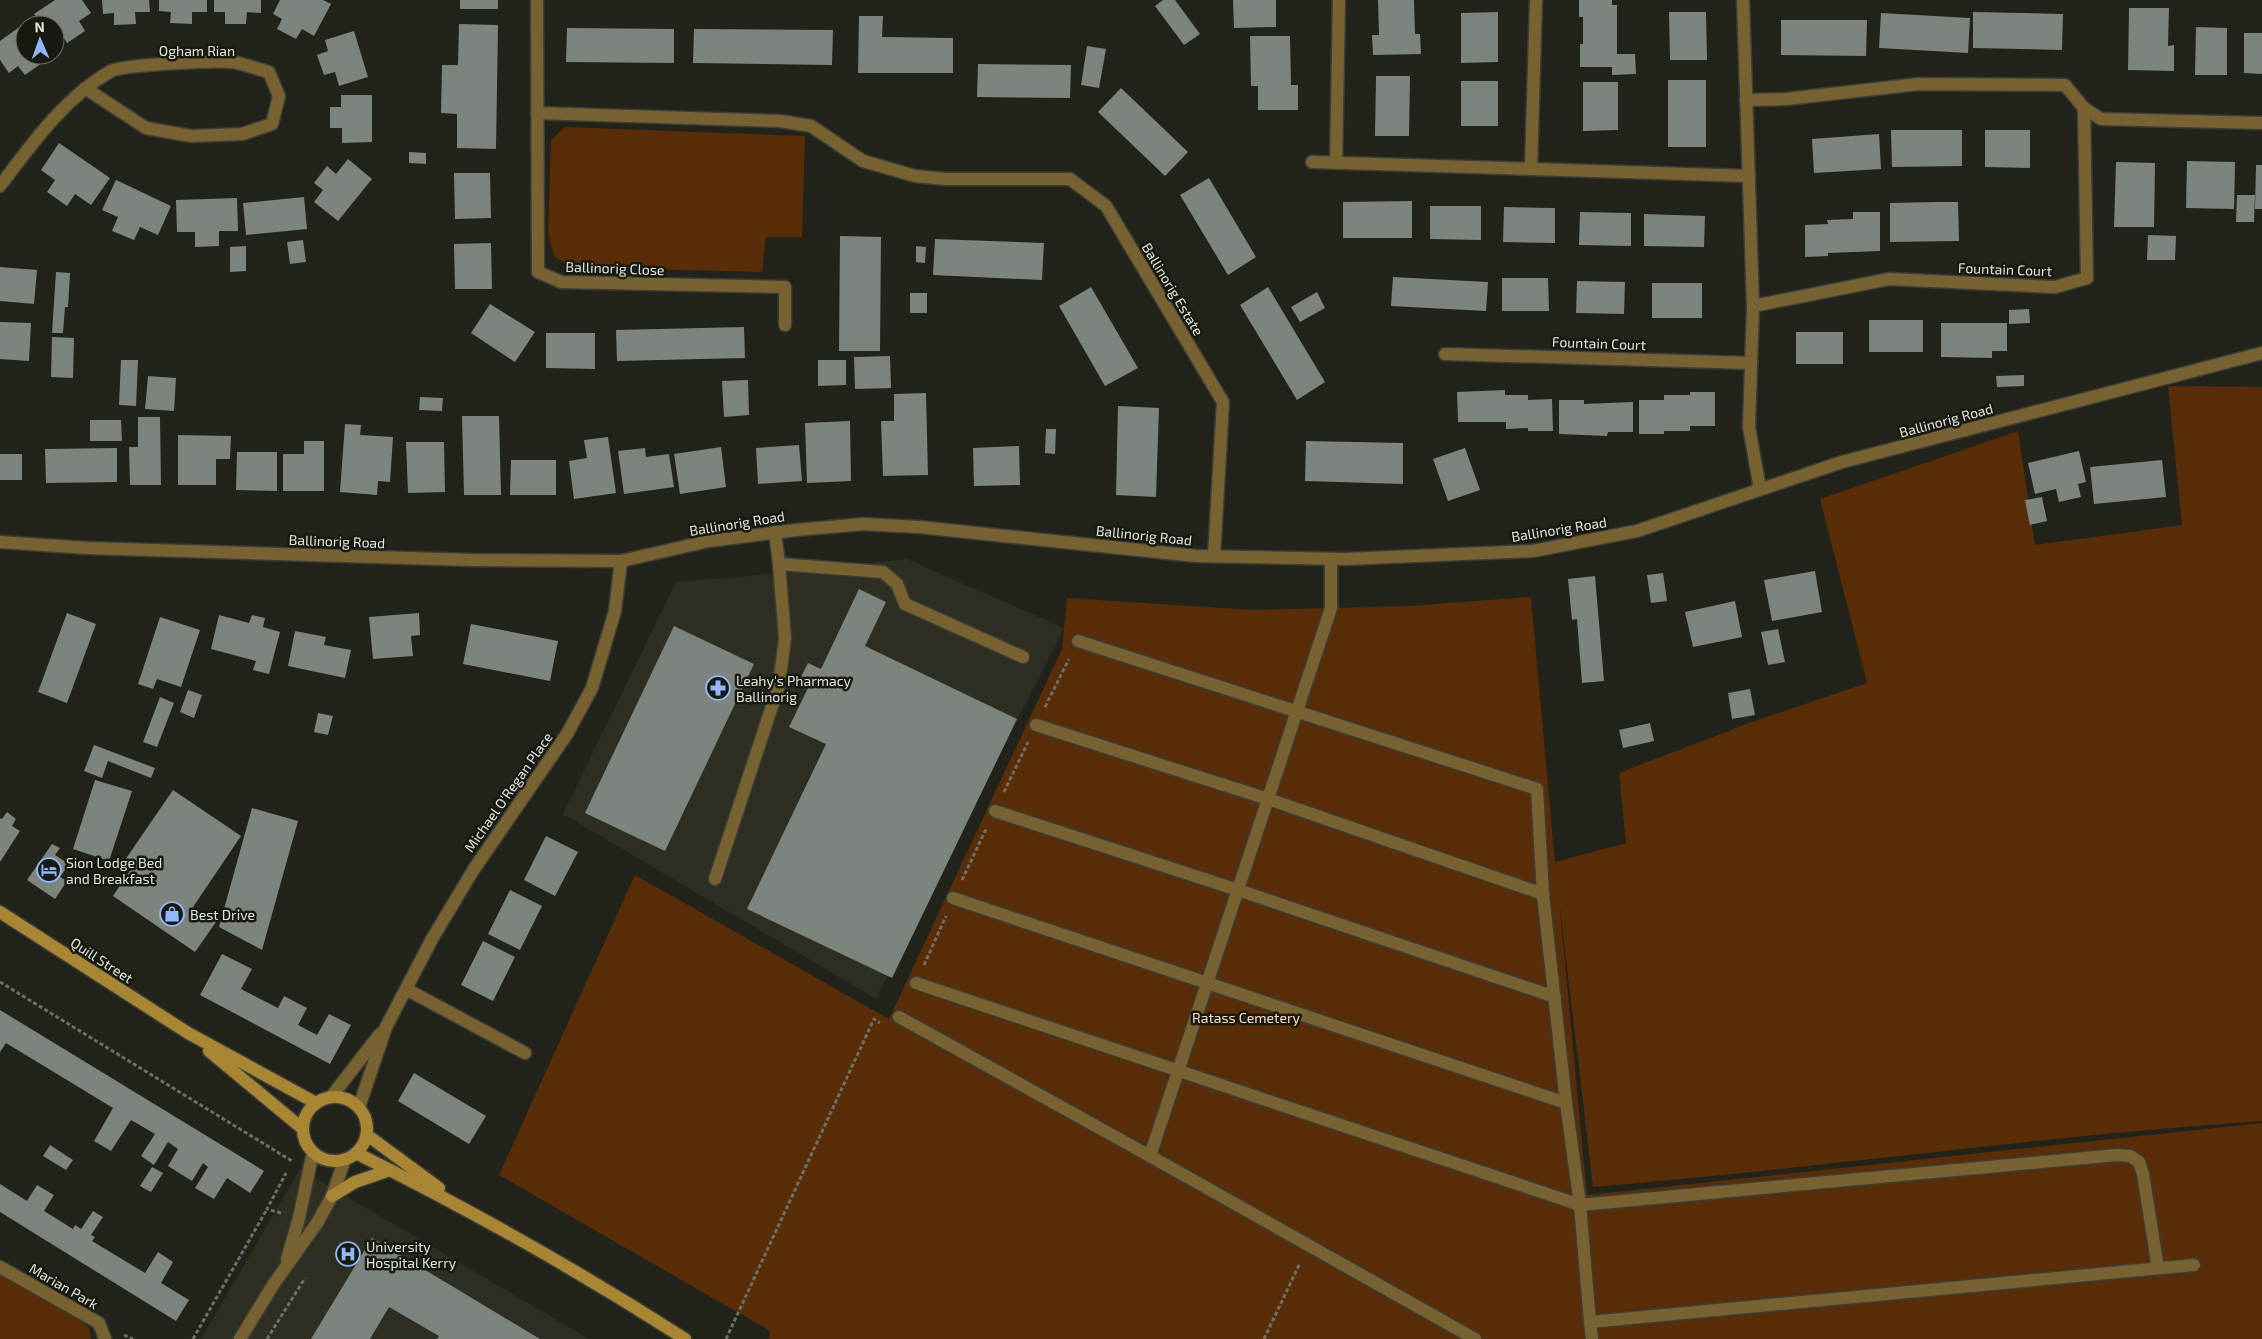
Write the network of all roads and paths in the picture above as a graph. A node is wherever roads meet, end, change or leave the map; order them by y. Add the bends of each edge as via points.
1 (537, 0) edge
2 (1339, 0) edge
3 (1536, 0) edge
4 (1742, 0) edge
5 (85, 88) junction
6 (1746, 100) junction
7 (2084, 108) junction
8 (537, 112) junction
9 (2262, 123) edge
10 (1312, 162) dead end
11 (1336, 163) junction
12 (1531, 169) junction
13 (1749, 176) junction
14 (0, 186) edge
15 (1753, 306) junction
16 (785, 325) dead end
17 (1446, 354) dead end
18 (2262, 354) edge
19 (1751, 363) junction
20 (1760, 489) junction
21 (775, 532) junction
22 (0, 542) edge
23 (1214, 556) junction
24 (1331, 559) junction
25 (621, 561) junction
26 (779, 564) junction
27 (1078, 641) dead end
28 (1023, 657) dead end
29 (1297, 711) junction
30 (1036, 725) dead end
31 (1268, 800) junction
32 (994, 811) dead end
33 (715, 879) dead end
34 (1238, 890) junction
35 (1543, 894) junction
36 (953, 898) dead end
37 (0, 912) edge
38 (0, 982) edge
39 (1208, 982) junction
40 (916, 983) dead end
41 (406, 988) junction
42 (1555, 997) junction
43 (899, 1017) dead end
44 (386, 1026) junction
45 (188, 1034) junction
46 (525, 1053) dead end
47 (1178, 1072) junction
48 (331, 1097) junction
49 (316, 1103) junction
50 (1566, 1103) junction
51 (359, 1107) junction
52 (303, 1129) junction
53 (367, 1135) junction
54 (313, 1152) junction
55 (351, 1156) junction
56 (1150, 1156) junction
57 (390, 1170) junction
58 (332, 1196) junction
59 (1580, 1205) junction
60 (267, 1209) junction
61 (467, 1209) junction
62 (299, 1218) junction
63 (1309, 1245) junction
64 (2194, 1265) dead end
65 (0, 1267) edge
66 (2158, 1268) junction
67 (284, 1269) junction
68 (1590, 1322) junction
69 (105, 1339) edge
70 (193, 1339) edge
71 (240, 1339) edge
72 (685, 1339) edge
73 (1264, 1339) edge
74 (1475, 1339) edge
75 (1592, 1339) edge

1 - 8 street, Ballinorig Close
2 - 11 street
3 - 12 street
4 - 6 street
5 - 5 street, Ogham Rian via 113,70 162,64 232,62 269,72 279,96 272,124 242,134 191,136 146,128
5 - 14 street, Ogham Rian via 42,132
6 - 7 street via 1786,99 1918,84 2065,85
6 - 13 street
7 - 9 street via 2101,119
7 - 15 street, Fountain Court via 2087,278 2055,287 1889,279
8 - 16 street, Ballinorig Close via 538,272 561,282 785,288
8 - 23 street, Ballinorig Estate via 780,121 811,126 863,161 916,176 1070,179 1106,206 1223,402
10 - 11 street
11 - 12 street
12 - 13 street
13 - 15 street
15 - 19 street
17 - 19 street, Fountain Court
18 - 20 street, Ballinorig Road via 1842,462
19 - 20 street via 1748,427
20 - 24 street, Ballinorig Road via 1637,531 1534,551
21 - 23 street, Ballinorig Road via 863,524 919,527
21 - 25 street, Ballinorig Road via 709,541
21 - 26 street
22 - 25 street, Ballinorig Road via 88,548 382,557
23 - 24 street, Ballinorig Road
24 - 29 street via 1331,608
25 - 41 street, Michael O'Regan Place via 615,611 592,688 567,734 474,868
26 - 28 street via 883,572 896,584 905,604
26 - 33 street via 785,638 779,685
27 - 29 street
29 - 31 street
29 - 35 street via 1537,789
30 - 31 street
31 - 34 street
31 - 35 street
32 - 34 street
34 - 39 street
34 - 42 street
35 - 42 street
36 - 39 street
37 - 45 main road, Quill Street
38 - 60 path via 293,1162
39 - 47 street
39 - 50 street
40 - 47 street
41 - 44 street, Michael O'Regan Place
41 - 46 street
42 - 50 street
43 - 56 street
44 - 48 street
44 - 51 street
45 - 49 main road, Quill Street
45 - 52 main road, Quill Street
47 - 56 street
47 - 59 street
48 - 49 main road
48 - 51 main road via 346,1099
49 - 52 main road via 307,1114
50 - 59 street
51 - 53 main road via 366,1120
52 - 54 main road via 305,1140
53 - 55 main road via 363,1145
53 - 61 main road
54 - 55 main road via 328,1160
54 - 62 street
55 - 57 main road
55 - 58 street
56 - 63 street
57 - 58 main road via 355,1182
57 - 61 main road
58 - 67 street
59 - 66 street via 2130,1156 2139,1162
59 - 68 street
60 - 62 path
60 - 70 path
61 - 72 main road
62 - 67 street
63 - 73 path
63 - 74 street
64 - 66 street
65 - 69 street, Marian Park via 99,1323
66 - 68 street
67 - 71 street
68 - 75 street

